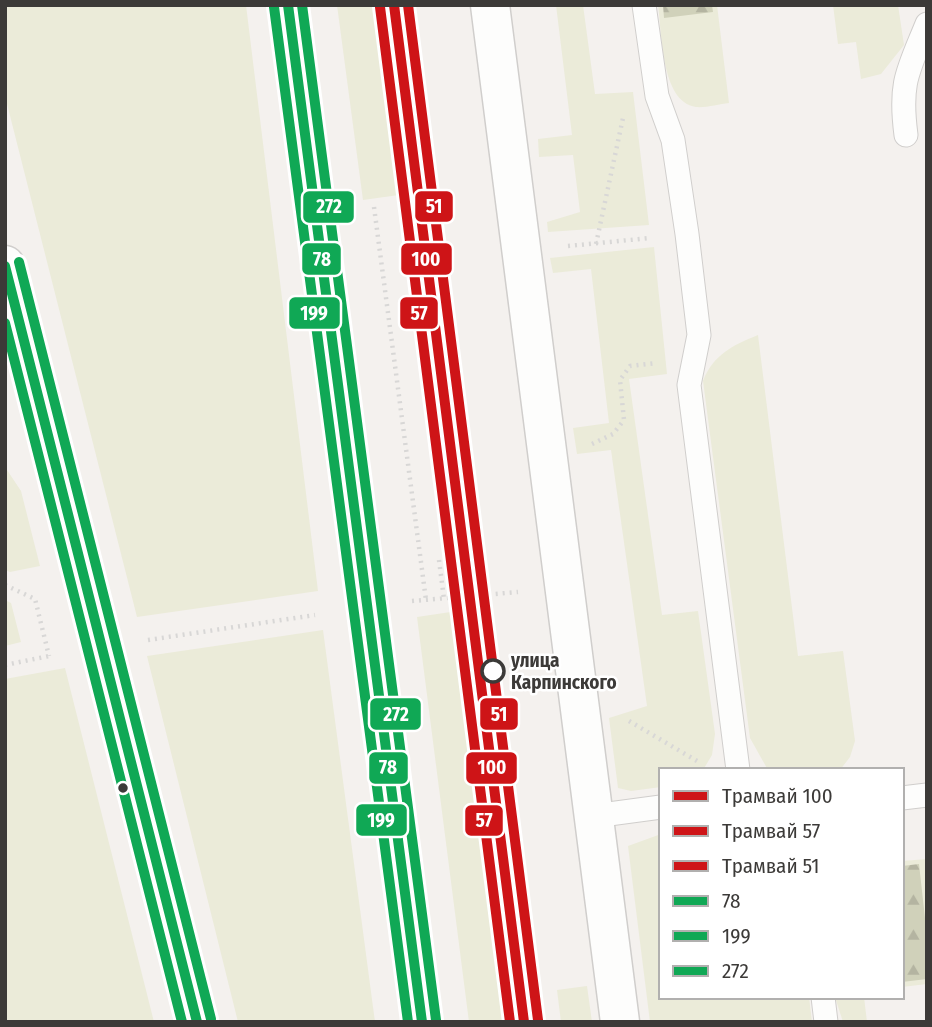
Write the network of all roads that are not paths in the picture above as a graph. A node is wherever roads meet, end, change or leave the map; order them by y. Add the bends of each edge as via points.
1 (288, 5) edge
2 (490, 5) edge
3 (644, 5) edge
4 (927, 24) edge
5 (906, 135) dead end
6 (5, 265) edge
7 (15, 343) edge
8 (738, 768) edge
9 (927, 795) edge
10 (904, 798) edge
11 (659, 807) edge
12 (594, 816) junction
13 (823, 999) edge
14 (197, 1022) edge
15 (422, 1022) edge
16 (620, 1022) edge
17 (826, 1022) edge

1 - 15 main road
2 - 12 main road
3 - 8 lane via 657,96 673,140 687,234 699,335 689,385
4 - 5 lane via 903,83
6 - 7 main road
7 - 14 main road
9 - 10 lane
11 - 12 lane
12 - 16 main road
13 - 17 lane

